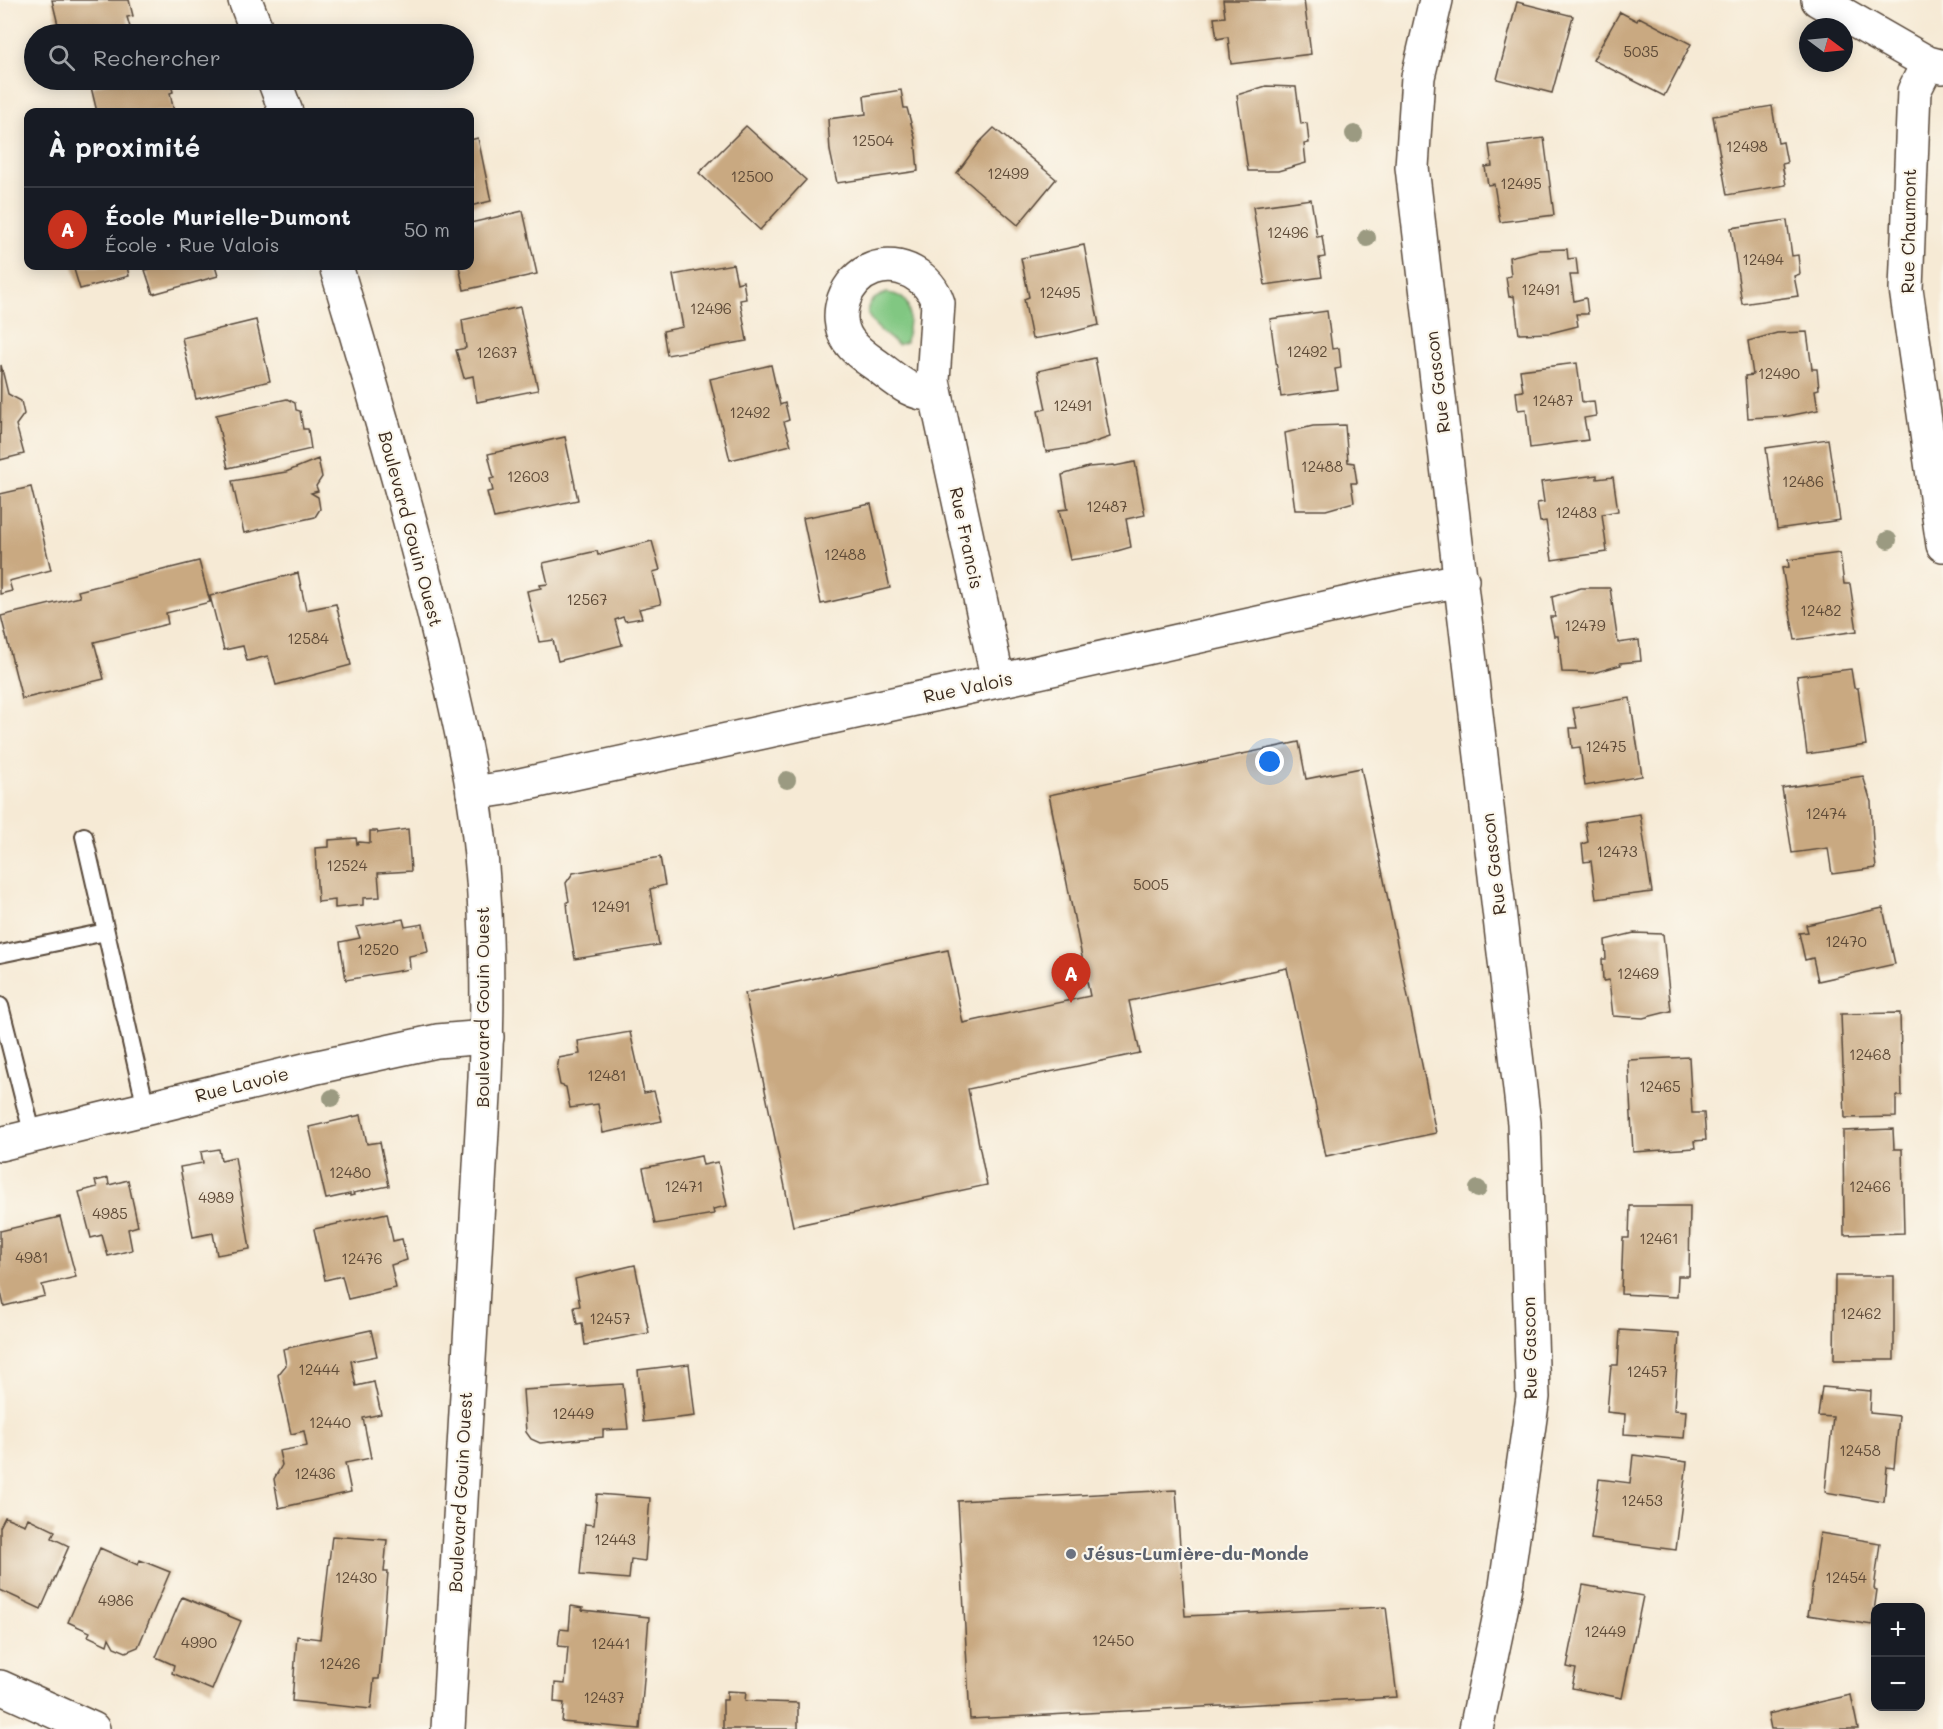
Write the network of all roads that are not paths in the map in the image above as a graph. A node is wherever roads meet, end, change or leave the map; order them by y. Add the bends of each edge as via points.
1 (245, 0) edge
2 (1436, 0) edge
3 (1818, 0) edge
4 (254, 24) edge
5 (1936, 65) edge
6 (278, 90) edge
7 (284, 108) edge
8 (337, 270) edge
9 (935, 394) dead end
10 (1943, 544) edge
11 (1462, 580) junction
12 (998, 681) junction
13 (473, 792) junction
14 (84, 836) dead end
15 (106, 932) junction
16 (0, 954) edge
17 (0, 1005) edge
18 (487, 1037) junction
19 (146, 1108) junction
20 (33, 1137) junction
21 (0, 1144) edge
22 (0, 1687) edge
23 (93, 1729) edge
24 (448, 1729) edge
25 (1476, 1729) edge

1 - 4 street
2 - 11 street, Rue Gascon via 1418,77 1412,168
3 - 5 street
5 - 10 street, Rue Chaumont via 1914,91 1906,289
6 - 7 street
8 - 13 street, Boulevard Gouin Ouest via 413,531
9 - 12 street, Rue Francis
11 - 12 street, Rue Valois
11 - 25 street, Rue Gascon via 1524,1123 1533,1397 1506,1586
12 - 13 street, Rue Valois
13 - 18 street, Boulevard Gouin Ouest via 486,930
14 - 15 lane
15 - 16 lane
15 - 19 lane
17 - 20 lane
18 - 19 street, Rue Lavoie via 437,1041
18 - 24 street, Boulevard Gouin Ouest
19 - 20 street, Rue Lavoie
20 - 21 street, Rue Lavoie
22 - 23 street

